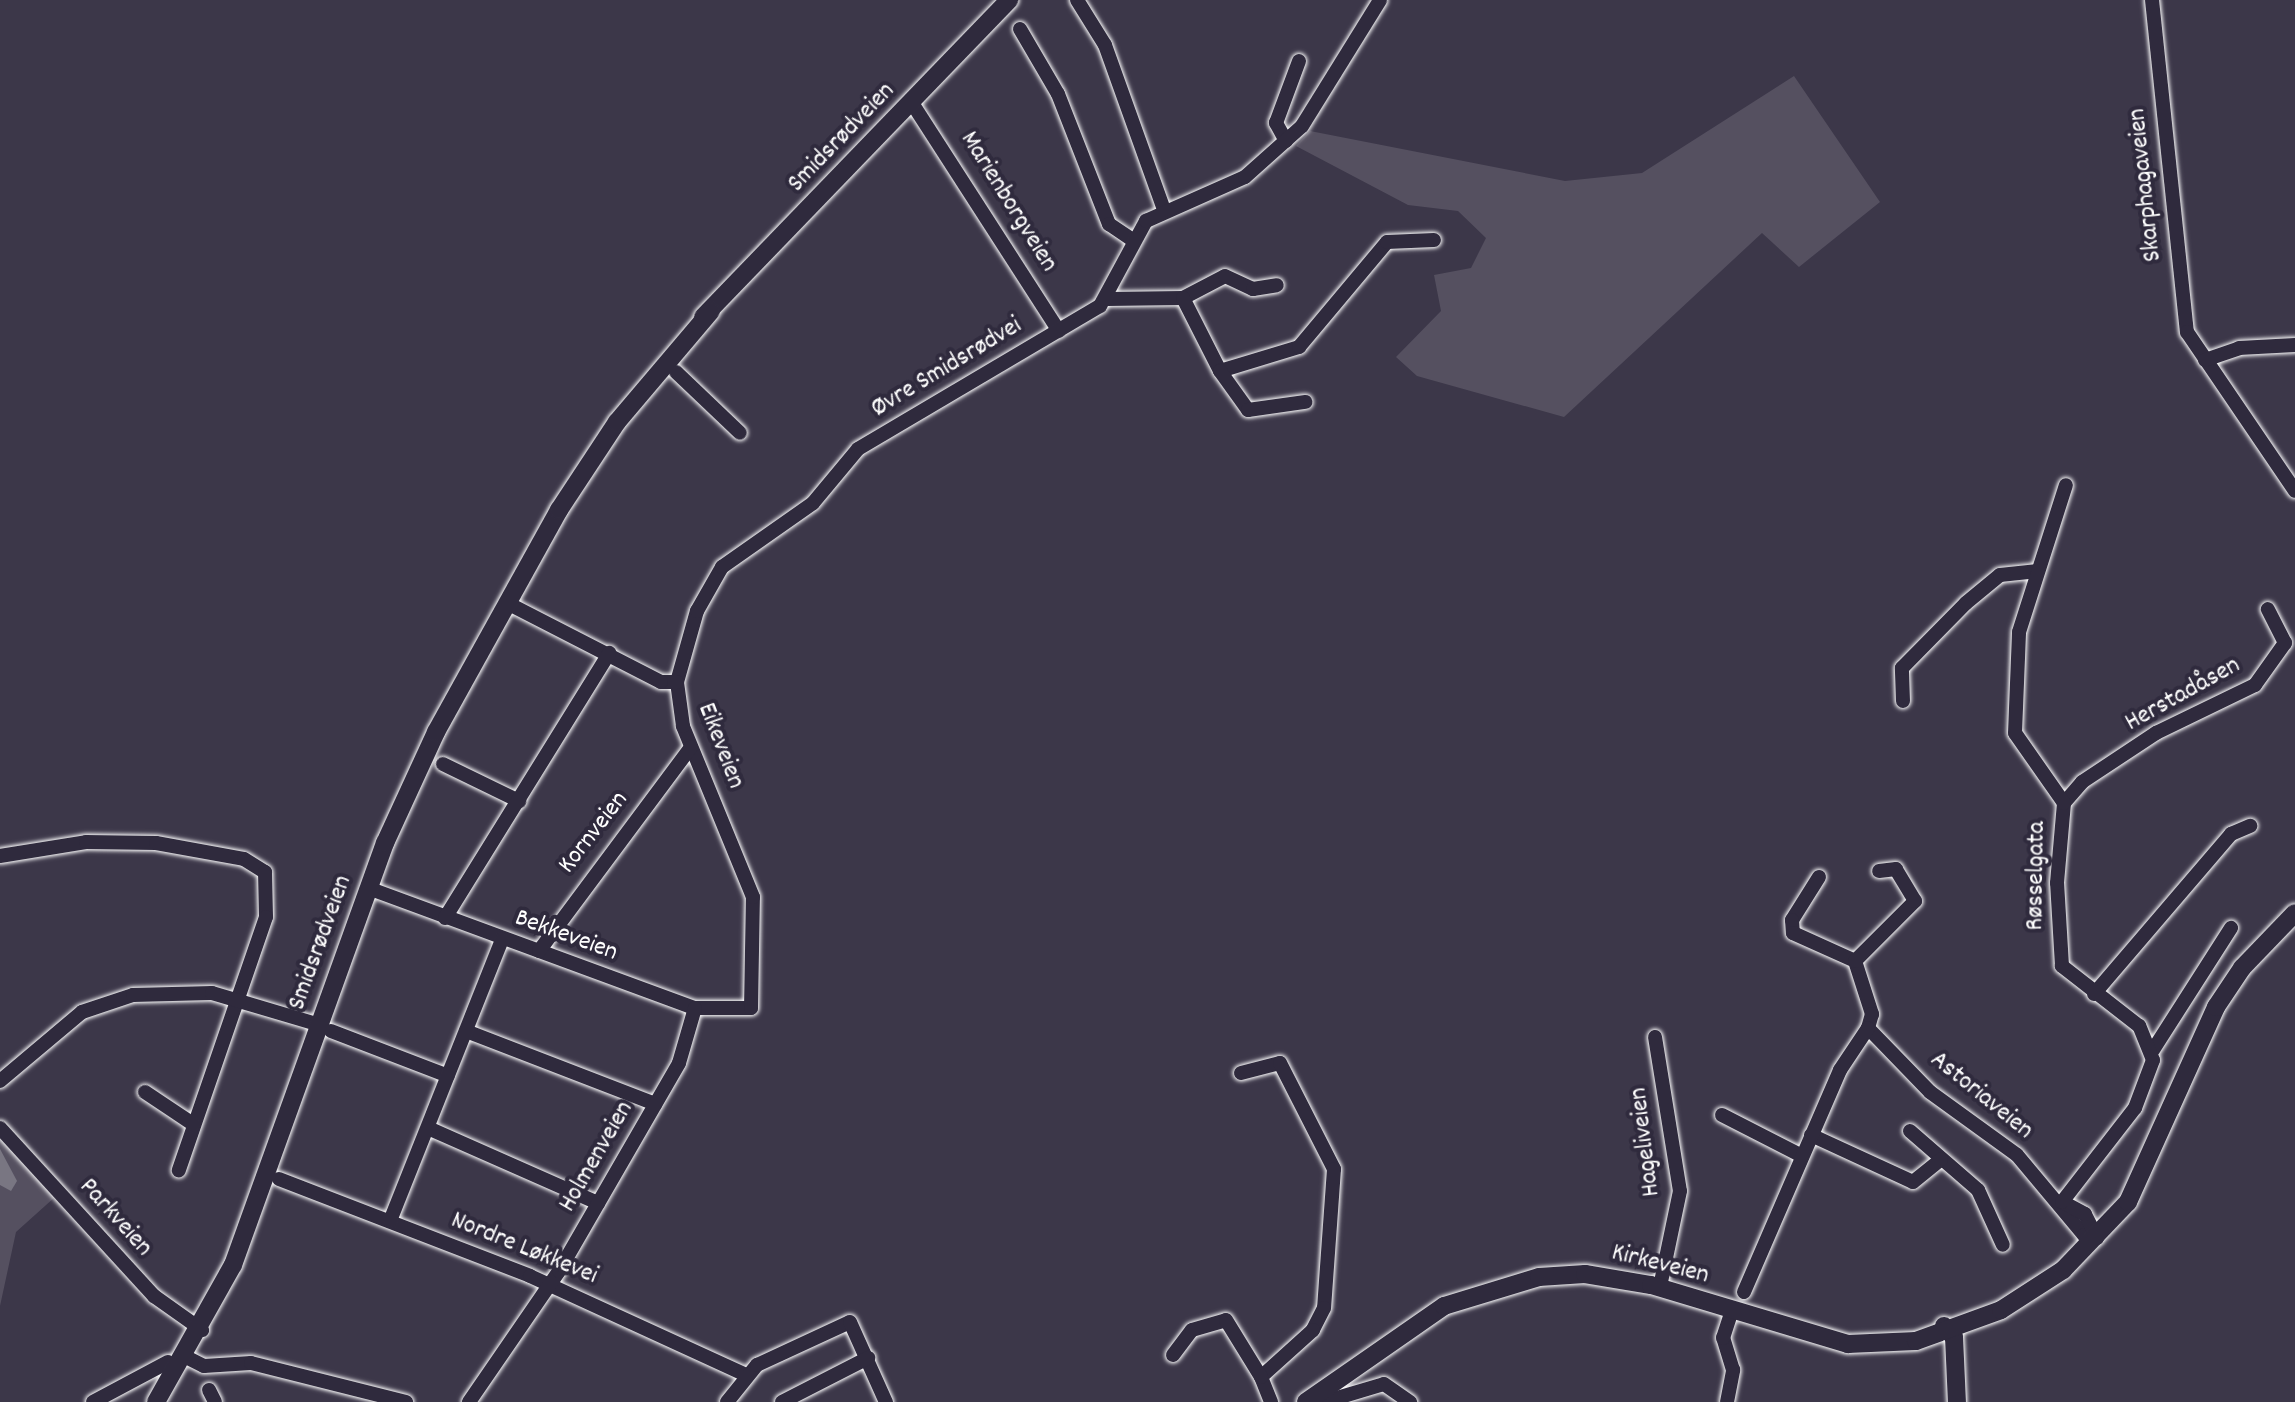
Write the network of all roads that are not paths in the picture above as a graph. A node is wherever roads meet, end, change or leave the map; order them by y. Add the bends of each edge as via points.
1 (1009, 0) edge
2 (1077, 0) edge
3 (2152, 0) edge
4 (1372, 3) edge
5 (1020, 29) dead end
6 (1299, 61) dead end
7 (912, 103) junction
8 (1286, 141) junction
9 (1164, 210) junction
10 (1131, 239) junction
11 (1434, 240) dead end
12 (1277, 285) dead end
13 (1183, 298) junction
14 (1107, 299) junction
15 (1059, 331) junction
16 (2295, 345) edge
17 (2205, 360) junction
18 (1220, 371) junction
19 (676, 372) dead end
20 (1305, 402) dead end
21 (740, 433) dead end
22 (2066, 485) dead end
23 (2295, 491) edge
24 (2038, 571) junction
25 (507, 603) junction
26 (2268, 609) dead end
27 (609, 653) junction
28 (677, 682) junction
29 (1903, 701) dead end
30 (691, 747) junction
31 (443, 764) dead end
32 (519, 801) junction
33 (2064, 803) junction
34 (2250, 826) dead end
35 (0, 856) edge
36 (1879, 871) dead end
37 (1819, 877) dead end
38 (368, 888) junction
39 (2295, 913) edge
40 (445, 918) junction
41 (2231, 928) dead end
42 (502, 939) junction
43 (539, 951) junction
44 (1855, 961) junction
45 (2094, 994) junction
46 (241, 998) junction
47 (695, 1008) junction
48 (751, 1008) joint
49 (326, 1028) junction
50 (1868, 1028) junction
51 (466, 1031) junction
52 (1655, 1037) dead end
53 (2153, 1050) junction
54 (1241, 1073) dead end
55 (448, 1076) junction
56 (0, 1081) edge
57 (145, 1092) dead end
58 (655, 1104) junction
59 (1722, 1115) dead end
60 (193, 1124) junction
61 (0, 1128) edge
62 (428, 1128) junction
63 (1910, 1131) dead end
64 (1811, 1135) junction
65 (1802, 1156) junction
66 (1941, 1159) junction
67 (179, 1170) dead end
68 (279, 1179) dead end
69 (2062, 1202) junction
70 (598, 1203) junction
71 (390, 1221) junction
72 (2092, 1233) junction
73 (2003, 1245) dead end
74 (549, 1286) junction
75 (1660, 1287) junction
76 (1744, 1292) dead end
77 (1732, 1311) junction
78 (202, 1330) junction
79 (1943, 1331) junction
80 (1173, 1355) dead end
81 (868, 1358) junction
82 (177, 1359) junction
83 (746, 1375) junction
84 (1261, 1377) junction
85 (1328, 1381) junction
86 (1327, 1401) edge
87 (93, 1402) edge
88 (156, 1402) edge
89 (406, 1402) edge
90 (469, 1402) edge
91 (727, 1402) edge
92 (782, 1402) edge
93 (886, 1402) edge
94 (1271, 1402) edge
95 (1291, 1402) edge
96 (1306, 1402) edge
97 (1410, 1402) edge
98 (1727, 1402) edge
99 (1956, 1402) edge

1 - 7 main road, Smidsrødveien
2 - 9 street via 1110,57
3 - 17 street, Skarphagaveien via 2187,332
4 - 8 street via 1328,93
5 - 10 street via 1058,94 1109,224
6 - 8 street via 1276,123
7 - 15 street, Marienborgveien
7 - 25 main road, Smidsrødveien via 620,400 587,447
8 - 9 street via 1245,177
9 - 10 street
10 - 14 street
11 - 18 street via 1387,242 1299,347
12 - 13 street via 1253,289 1225,276
13 - 14 street
13 - 18 street
14 - 15 street, Øvre Smidsrødvei
15 - 28 street, Øvre Smidsrødvei via 858,449 813,503 722,567 697,611
16 - 17 street via 2239,348
17 - 23 street, Skarphagaveien
18 - 20 street via 1248,410
19 - 21 street
22 - 24 street, Røsselgata
24 - 29 street via 2000,575 1966,603 1902,668
24 - 33 street, Røsselgata via 2019,632 2015,733
25 - 27 street, Eikeveien
25 - 38 main road, Smidsrødveien via 409,787
26 - 33 street, Herstadåsen via 2285,643 2255,685 2156,733 2082,782
27 - 28 street, Eikeveien via 661,682
27 - 32 street
28 - 30 street, Eikeveien
30 - 43 street, Kornveien
30 - 48 street, Eikeveien via 753,897
31 - 32 street
32 - 40 street
33 - 45 street, Røsselgata via 2057,883 2062,966
34 - 45 street via 2231,834
35 - 46 street via 116,841 184,846 255,863 269,880 270,901
36 - 44 street via 1896,869 1915,901
37 - 44 street via 1791,929
38 - 40 street, Bekkeveien
38 - 49 main road, Smidsrødveien
39 - 72 main road, Kirkeveien via 2242,968 2216,1007 2146,1165
40 - 42 street, Bekkeveien
41 - 53 street
42 - 43 street, Bekkeveien
42 - 51 street
43 - 47 street, Bekkeveien
44 - 50 street via 1872,1014
45 - 53 street, Røsselgata via 2139,1026
46 - 49 street
46 - 56 street via 169,991 102,1003 45,1039
46 - 60 street
47 - 48 street, Bekkeveien
47 - 58 street, Holmenveien via 690,1042
49 - 55 street
49 - 78 main road, Smidsrødveien
50 - 64 street via 1854,1042
50 - 69 street, Astoriaveien via 1930,1092 1999,1139
51 - 55 street
51 - 58 street
52 - 75 street, Hageliveien via 1680,1191
53 - 69 street via 2152,1074 2135,1108
54 - 84 street via 1280,1063 1334,1169 1324,1308 1313,1330
55 - 62 street
57 - 60 street
58 - 70 street, Holmenveien
59 - 65 street
60 - 67 street
61 - 78 street, Parkveien via 154,1296
62 - 70 street
62 - 71 street
63 - 66 street
64 - 65 street
64 - 66 street via 1913,1182
65 - 76 street
66 - 73 street via 1978,1190
68 - 71 street, Nordre Løkkevei
69 - 72 street, Astoriaveien
70 - 74 street, Holmenveien
71 - 74 street, Nordre Løkkevei
72 - 79 main road, Kirkeveien
74 - 83 street, Nordre Løkkevei
74 - 90 street, Holmenveien
75 - 77 main road, Kirkeveien
75 - 85 main road, Kirkeveien via 1585,1274 1494,1286 1418,1320
77 - 79 main road, Kirkeveien via 1810,1336 1881,1344
77 - 98 street via 1723,1338 1733,1370
78 - 82 main road, Smidsrødveien
79 - 99 main road
80 - 84 street via 1192,1330 1226,1320 1237,1328
81 - 83 street via 850,1322
81 - 92 street
81 - 93 street
82 - 87 street
82 - 88 main road, Smidsrødveien
82 - 89 street via 204,1366 251,1363
83 - 91 street
84 - 94 street
85 - 95 main road, Kirkeveien
85 - 96 main road, Kirkeveien
86 - 97 street via 1384,1384

